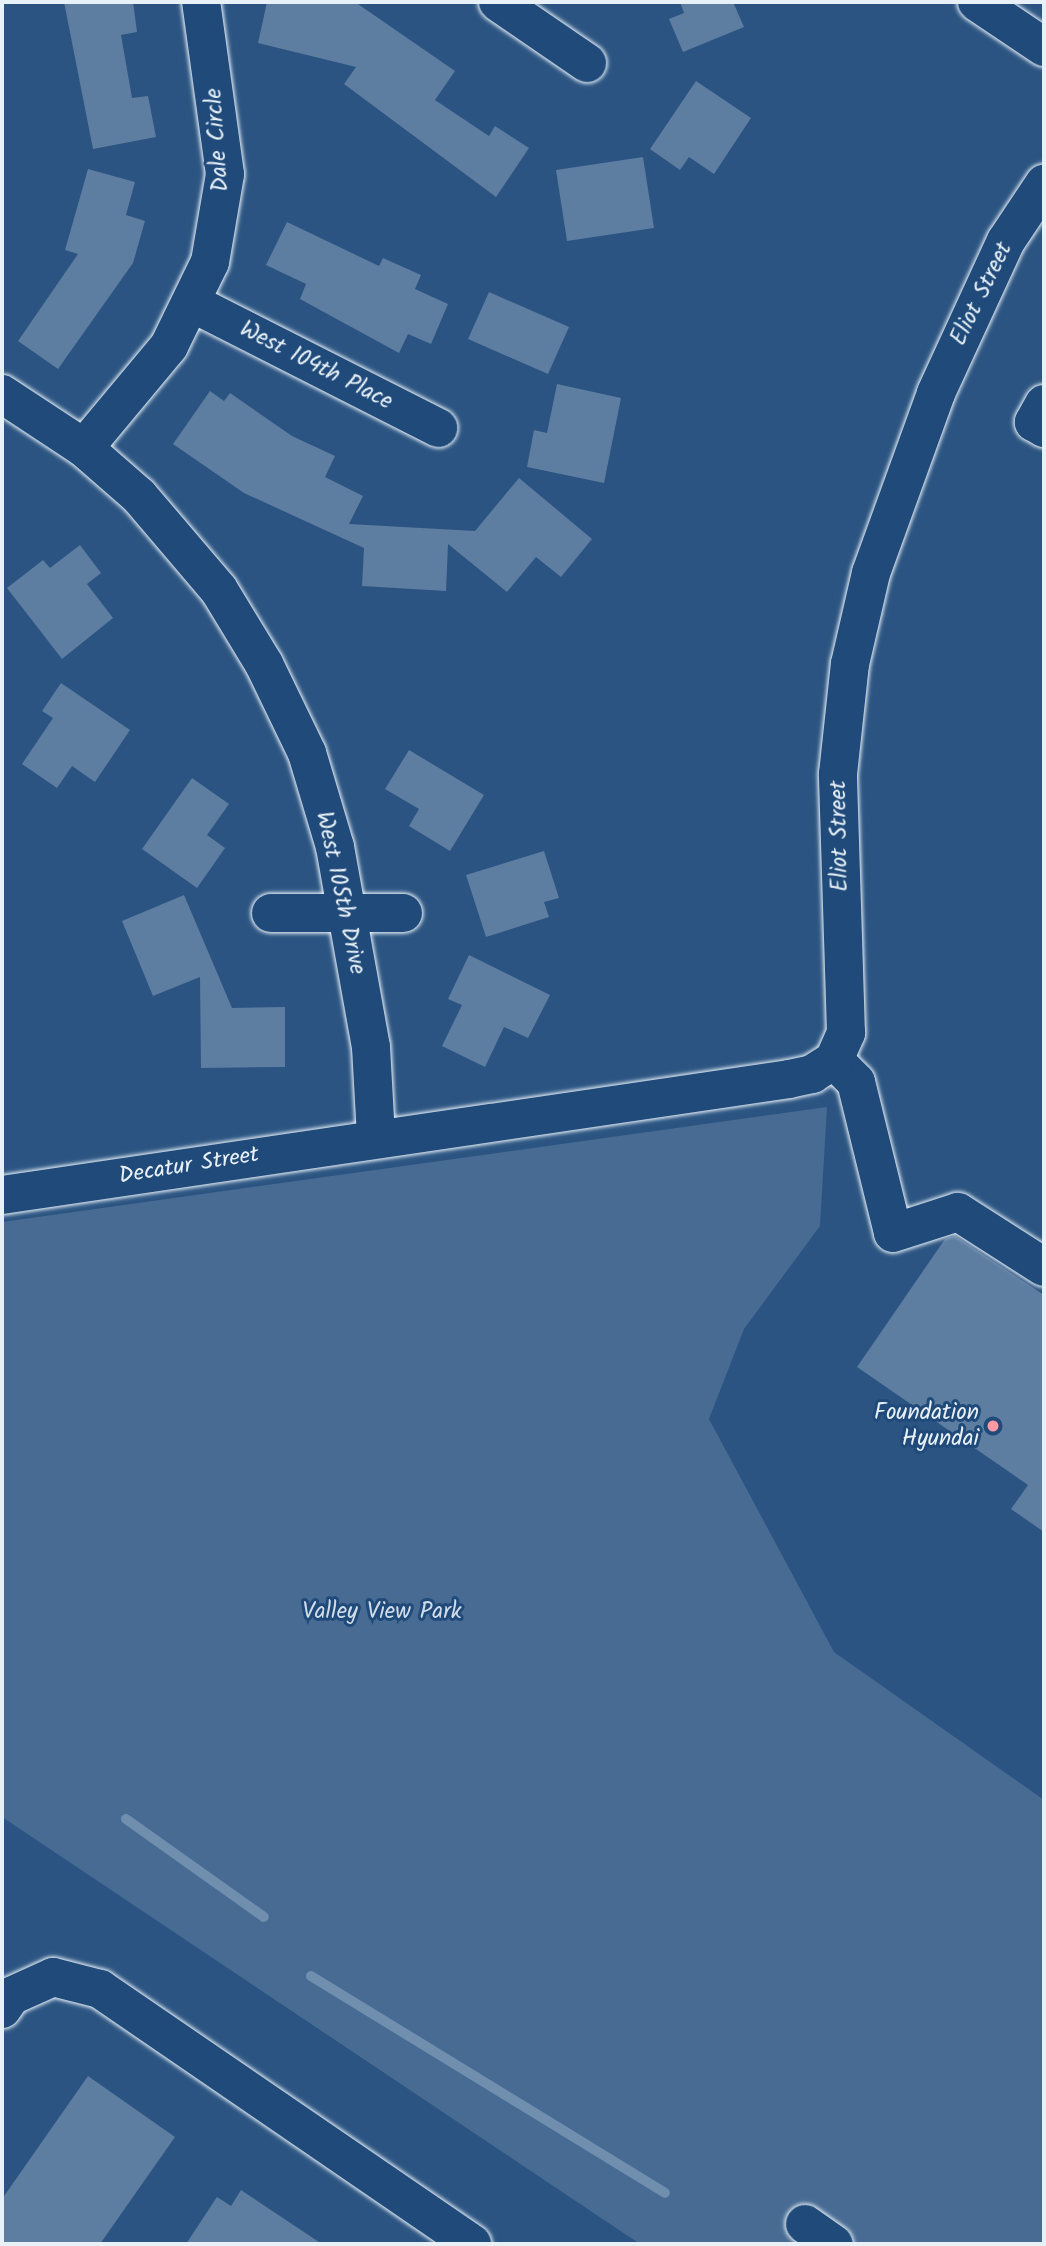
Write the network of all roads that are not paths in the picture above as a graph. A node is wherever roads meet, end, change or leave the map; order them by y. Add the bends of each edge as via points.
1 (201, 2) edge
2 (498, 2) edge
3 (977, 2) edge
4 (1044, 47) edge
5 (587, 63) dead end
6 (1044, 184) edge
7 (194, 303) junction
8 (2, 394) edge
9 (1044, 404) edge
10 (438, 428) dead end
11 (1044, 428) edge
12 (84, 448) junction
13 (345, 912) junction
14 (403, 912) dead end
15 (271, 913) dead end
16 (834, 1060) junction
17 (376, 1137) junction
18 (2, 1195) edge
19 (1044, 1267) edge
20 (2, 2009) edge
21 (472, 2244) edge

1 - 7 street, Dale Circle via 225,174 211,262
2 - 5 street
3 - 4 street
6 - 16 street, Eliot Street via 1006,241 936,393 871,573 850,664 838,774 846,1033
7 - 10 street, West 104th Place
7 - 12 street, Dale Circle via 169,346
8 - 12 street, West 105th Drive
9 - 11 street via 1034,422
12 - 13 street, West 105th Drive via 187,549 264,664 307,753 335,847
13 - 14 street
13 - 15 street
13 - 17 street, West 105th Drive via 372,1047
16 - 17 street via 812,1074 789,1079
16 - 19 street via 856,1082 893,1233 958,1212
17 - 18 street, Decatur Street
20 - 21 street via 11,1996 53,1978 100,1989

